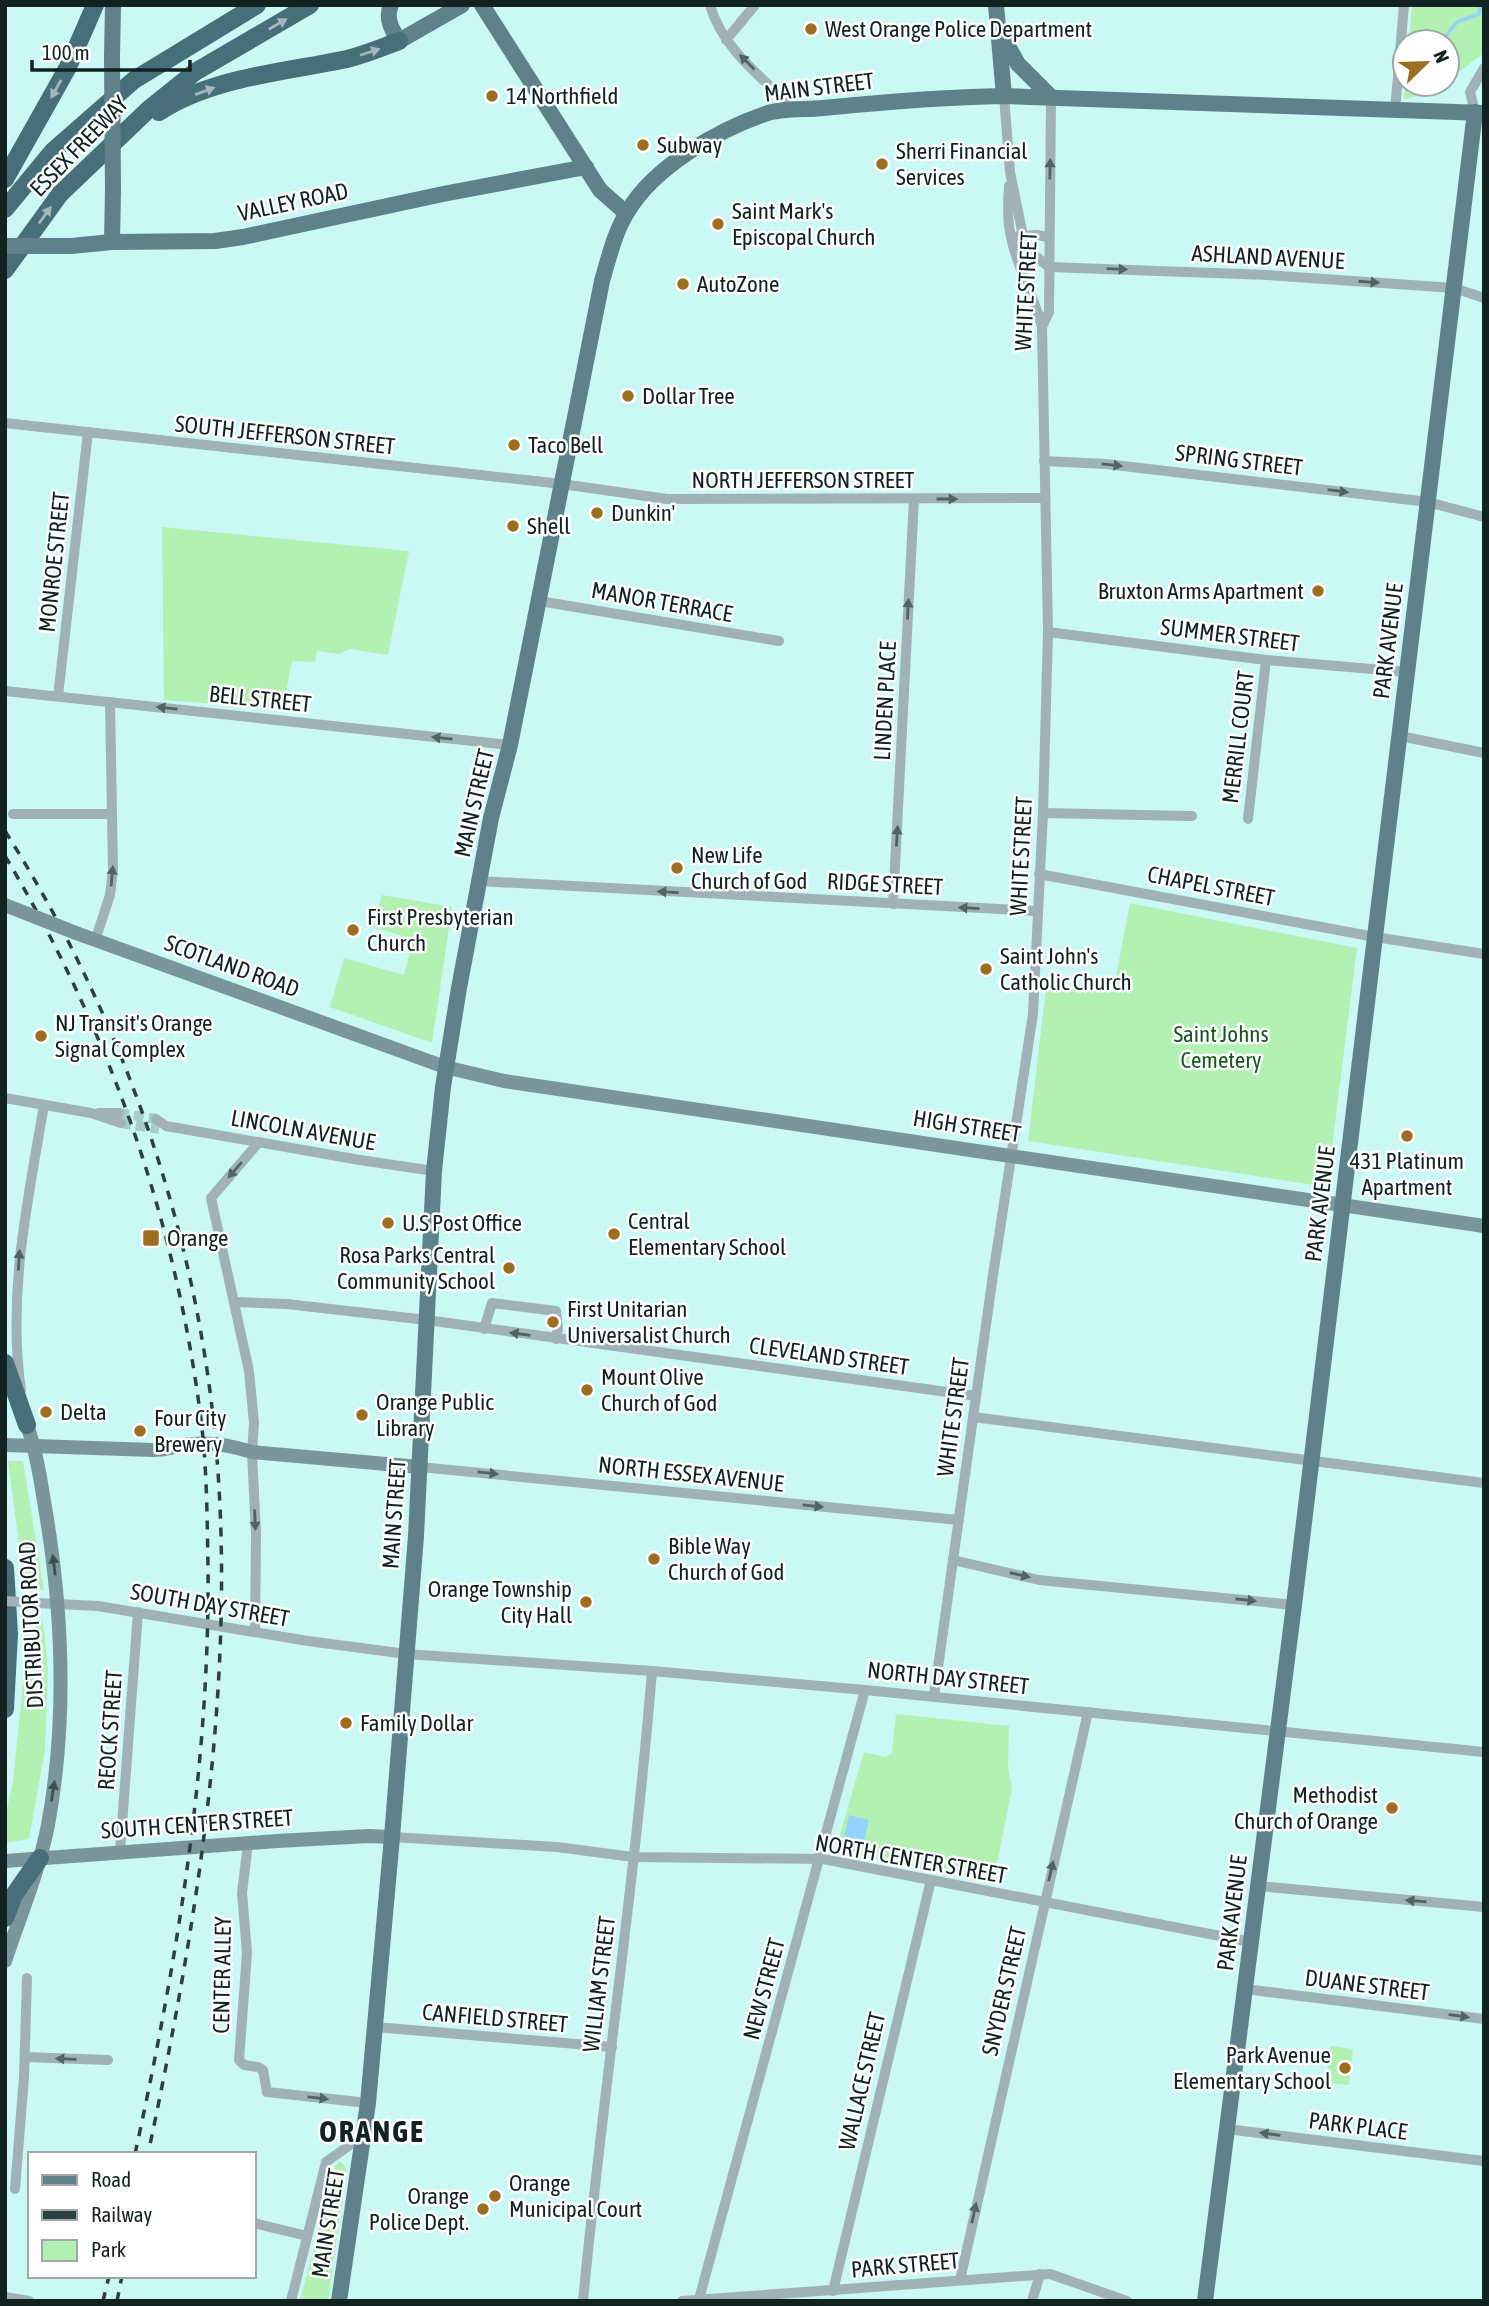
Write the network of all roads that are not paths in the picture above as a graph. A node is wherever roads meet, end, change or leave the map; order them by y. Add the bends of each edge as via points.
1 (83, 5) edge
2 (95, 5) edge
3 (113, 5) edge
4 (249, 5) edge
5 (257, 5) edge
6 (310, 5) edge
7 (391, 5) edge
8 (462, 5) edge
9 (482, 5) edge
10 (710, 5) edge
11 (754, 5) edge
12 (996, 5) edge
13 (1404, 5) edge
14 (221, 26) junction
15 (999, 31) junction
16 (726, 40) junction
17 (399, 41) junction
18 (80, 42) junction
19 (1484, 68) edge
20 (1004, 96) junction
21 (1051, 97) junction
22 (795, 110) junction
23 (1395, 111) junction
24 (1481, 111) edge
25 (104, 150) junction
26 (586, 167) junction
27 (1010, 172) junction
28 (5, 179) edge
29 (5, 209) edge
30 (626, 213) junction
31 (1011, 236) junction
32 (1023, 236) junction
33 (1048, 237) junction
34 (112, 242) junction
35 (5, 246) edge
36 (1049, 267) junction
37 (5, 270) edge
38 (1454, 288) junction
39 (1484, 298) edge
40 (1042, 327) junction
41 (5, 423) edge
42 (88, 432) junction
43 (1044, 461) junction
44 (562, 484) junction
45 (1045, 498) junction
46 (914, 499) junction
47 (1428, 502) junction
48 (1484, 517) edge
49 (539, 601) junction
50 (1048, 632) junction
51 (779, 641) dead end
52 (1266, 660) junction
53 (1407, 672) junction
54 (5, 691) edge
55 (58, 696) junction
56 (110, 702) junction
57 (1400, 736) junction
58 (510, 745) junction
59 (1484, 753) edge
60 (1043, 813) junction
61 (13, 814) dead end
62 (111, 814) junction
63 (1192, 816) dead end
64 (1248, 819) dead end
65 (1039, 874) junction
66 (480, 881) junction
67 (893, 904) junction
68 (5, 905) edge
69 (1037, 911) junction
70 (1376, 937) junction
71 (95, 942) junction
72 (1484, 954) edge
73 (445, 1067) junction
74 (5, 1098) edge
75 (44, 1105) junction
76 (120, 1118) tunnel mouth
77 (160, 1125) tunnel mouth
78 (259, 1142) junction
79 (1011, 1156) junction
80 (434, 1171) junction
81 (1343, 1206) junction
82 (1484, 1226) edge
83 (234, 1302) junction
84 (427, 1320) junction
85 (484, 1329) junction
86 (556, 1339) junction
87 (5, 1363) edge
88 (976, 1396) junction
89 (973, 1417) junction
90 (27, 1425) junction
91 (5, 1445) edge
92 (35, 1448) junction
93 (252, 1452) junction
94 (1311, 1462) junction
95 (421, 1467) junction
96 (1484, 1483) edge
97 (959, 1520) junction
98 (953, 1560) junction
99 (5, 1567) edge
100 (5, 1601) edge
101 (56, 1603) junction
102 (1294, 1605) junction
103 (138, 1612) junction
104 (255, 1632) junction
105 (407, 1654) junction
106 (652, 1671) junction
107 (865, 1690) junction
108 (934, 1696) junction
109 (5, 1709) edge
110 (1088, 1712) junction
111 (1279, 1731) junction
112 (1484, 1752) edge
113 (392, 1837) junction
114 (248, 1843) junction
115 (120, 1851) junction
116 (633, 1857) junction
117 (40, 1858) junction
118 (819, 1859) junction
119 (5, 1861) edge
120 (931, 1880) junction
121 (1258, 1886) junction
122 (1044, 1902) junction
123 (1484, 1907) edge
124 (5, 1918) edge
125 (1251, 1942) junction
126 (5, 1961) edge
127 (27, 1978) dead end
128 (1245, 1989) junction
129 (1484, 2020) edge
130 (374, 2027) junction
131 (612, 2047) junction
132 (25, 2057) junction
133 (108, 2060) dead end
134 (369, 2103) junction
135 (1227, 2129) junction
136 (365, 2135) junction
137 (1484, 2161) edge
138 (15, 2189) dead end
139 (256, 2224) edge
140 (306, 2236) junction
141 (1040, 2274) junction
142 (960, 2280) junction
143 (833, 2291) junction
144 (846, 2295) edge
145 (5, 2297) edge
146 (699, 2299) edge
147 (29, 2301) edge
148 (291, 2301) edge
149 (340, 2301) edge
150 (583, 2301) edge
151 (682, 2301) edge
152 (1032, 2301) edge
153 (1127, 2301) edge
154 (1205, 2301) edge

1 - 18 highway
2 - 18 highway
3 - 34 main road, bridge
4 - 14 highway
5 - 14 highway, ESSEX FREEWAY
25 -> 6 highway, ESSEX FREEWAY via 195,72
7 - 17 main road via 391,28
8 - 17 main road
9 - 26 main road
10 - 16 street
11 - 16 street
12 - 15 main road
13 - 23 street
14 - 29 highway, ESSEX FREEWAY via 134,80 53,151
15 - 20 main road
15 - 21 main road via 1018,64
22 -> 16 street
25 -> 17 highway via 173,103 216,87 371,52
18 -> 28 highway
19 - 24 street, PARK AVENUE via 1470,92
20 - 21 main road, MAIN STREET
20 - 22 main road, MAIN STREET
20 - 27 street
21 - 23 main road, MAIN STREET
33 -> 21 street, WHITE STREET
22 - 30 main road, MAIN STREET via 767,113 678,159 649,183
23 - 24 main road, MAIN STREET
24 - 38 main road, PARK AVENUE
37 -> 25 highway, ESSEX FREEWAY via 60,194
26 - 30 main road via 600,190
26 - 34 main road, VALLEY ROAD via 243,237
27 - 31 street via 1007,209
27 - 32 street
30 - 44 main road, MAIN STREET via 602,281
31 - 32 street
31 - 40 street
32 - 33 street
32 - 36 street via 1032,254
33 - 36 street, WHITE STREET
34 - 35 main road, VALLEY ROAD, bridge
36 -> 38 street, ASHLAND AVENUE
36 - 40 street, WHITE STREET via 1049,312
38 - 39 street, ASHLAND AVENUE
38 - 47 main road, PARK AVENUE
40 - 43 street, WHITE STREET
41 - 42 street, SOUTH JEFFERSON STREET
42 - 44 street, SOUTH JEFFERSON STREET
42 - 55 street, MONROE STREET
43 - 45 street, WHITE STREET
43 -> 47 street, SPRING STREET via 1106,464
44 - 46 street, NORTH JEFFERSON STREET via 667,499
44 - 49 main road, MAIN STREET
46 -> 45 street, NORTH JEFFERSON STREET
45 - 50 street, WHITE STREET
67 -> 46 street, LINDEN PLACE
47 - 48 street, SPRING STREET
47 - 53 main road, PARK AVENUE
49 - 51 street, MANOR TERRACE
49 - 58 main road, MAIN STREET
50 - 52 street, SUMMER STREET
50 - 60 street, WHITE STREET
52 - 53 street, SUMMER STREET
52 - 64 street, MERRILL COURT
53 - 57 main road, PARK AVENUE
54 - 55 street, BELL STREET
55 - 56 street, BELL STREET
58 -> 56 street, BELL STREET
56 - 62 street
57 - 59 street
57 - 70 main road, PARK AVENUE
58 - 66 main road, MAIN STREET
60 - 63 street
60 - 65 street, WHITE STREET
61 - 62 street
71 -> 62 street via 110,895
65 - 69 street, WHITE STREET
65 - 70 street, CHAPEL STREET
67 -> 66 street, RIDGE STREET
66 - 73 main road, MAIN STREET
69 -> 67 street, RIDGE STREET
68 - 71 main road, SCOTLAND ROAD, bridge
69 - 79 street, WHITE STREET via 1030,1037
70 - 72 street, CHAPEL STREET
70 - 81 main road, PARK AVENUE
71 - 73 main road, SCOTLAND ROAD
73 - 79 main road, HIGH STREET via 504,1081
73 - 80 main road, MAIN STREET
74 - 75 street
75 - 76 street
90 -> 75 street via 18,1361 20,1245
77 - 78 street, LINCOLN AVENUE
78 - 80 street, LINCOLN AVENUE
78 -> 83 street via 211,1198
79 - 81 main road, HIGH STREET
79 - 88 street, WHITE STREET
80 - 84 main road, MAIN STREET
81 - 82 main road, HIGH STREET
81 - 94 main road, PARK AVENUE
83 - 84 street, CLEVELAND STREET
83 - 93 street via 249,1371
84 - 85 street, CLEVELAND STREET
84 - 95 main road, MAIN STREET
86 -> 85 street, CLEVELAND STREET
85 - 86 street via 492,1303 556,1311
86 - 88 street, CLEVELAND STREET
87 - 90 highway
88 - 89 street, WHITE STREET
89 - 94 street
89 - 97 street, WHITE STREET
90 - 92 main road, DISTRIBUTOR ROAD
91 - 92 main road
92 - 93 main road via 169,1450 205,1444
101 -> 92 main road, DISTRIBUTOR ROAD
93 - 95 main road
93 -> 104 street
94 - 96 street
94 - 102 main road, PARK AVENUE
95 -> 97 street, NORTH ESSEX AVENUE
95 - 105 main road, MAIN STREET
97 - 98 street, WHITE STREET
98 -> 102 street via 1039,1580
98 - 108 street, WHITE STREET
99 - 109 highway via 9,1633
100 - 101 street, SOUTH DAY STREET, bridge
101 - 103 street, SOUTH DAY STREET
117 -> 101 main road, DISTRIBUTOR ROAD via 57,1762 62,1684
102 - 111 main road, PARK AVENUE
103 - 104 street, SOUTH DAY STREET
103 - 115 street, REOCK STREET
104 - 105 street, SOUTH DAY STREET
105 - 106 street, NORTH DAY STREET
105 - 113 main road, MAIN STREET
106 - 107 street, NORTH DAY STREET
106 - 116 street, WILLIAM STREET
107 - 108 street, NORTH DAY STREET
107 - 118 street, NEW STREET
108 - 110 street, NORTH DAY STREET
110 - 111 street, NORTH DAY STREET
122 -> 110 street, SNYDER STREET
111 - 112 street, NORTH DAY STREET
111 - 121 main road, PARK AVENUE
113 - 114 main road, SOUTH CENTER STREET
113 - 116 street, NORTH CENTER STREET via 557,1847
113 - 130 main road, MAIN STREET
114 - 115 main road, SOUTH CENTER STREET
114 -> 134 street, CENTER ALLEY via 242,1893 247,1954 239,2060 263,2070 267,2092
115 - 117 main road, SOUTH CENTER STREET
116 - 118 street, NORTH CENTER STREET
116 - 131 street, WILLIAM STREET
117 - 119 main road, SOUTH CENTER STREET
117 - 124 highway via 14,1895
117 - 126 main road, DISTRIBUTOR ROAD
118 - 120 street, NORTH CENTER STREET
118 - 146 street, NEW STREET
120 - 122 street, NORTH CENTER STREET
120 - 143 street, WALLACE STREET
123 -> 121 street
121 - 125 main road, PARK AVENUE
122 - 125 street, NORTH CENTER STREET
142 -> 122 street, SNYDER STREET
125 - 128 main road, PARK AVENUE
127 - 132 street
128 -> 129 street, DUANE STREET
128 - 135 main road, PARK AVENUE
130 - 131 street, CANFIELD STREET
130 - 134 main road, MAIN STREET
131 - 150 street, WILLIAM STREET
133 -> 132 street
132 - 138 street
134 - 136 main road, MAIN STREET
137 -> 135 street, PARK PLACE
135 - 154 main road, PARK AVENUE
136 - 140 street via 326,2162
136 - 149 main road, MAIN STREET
139 - 140 street
140 - 148 street
141 - 142 street, PARK STREET
141 - 152 street
141 - 153 street, PARK STREET
142 - 144 street, PARK STREET
143 - 144 street, PARK STREET
143 - 146 street, PARK STREET
145 - 147 street
146 - 151 street, PARK STREET

